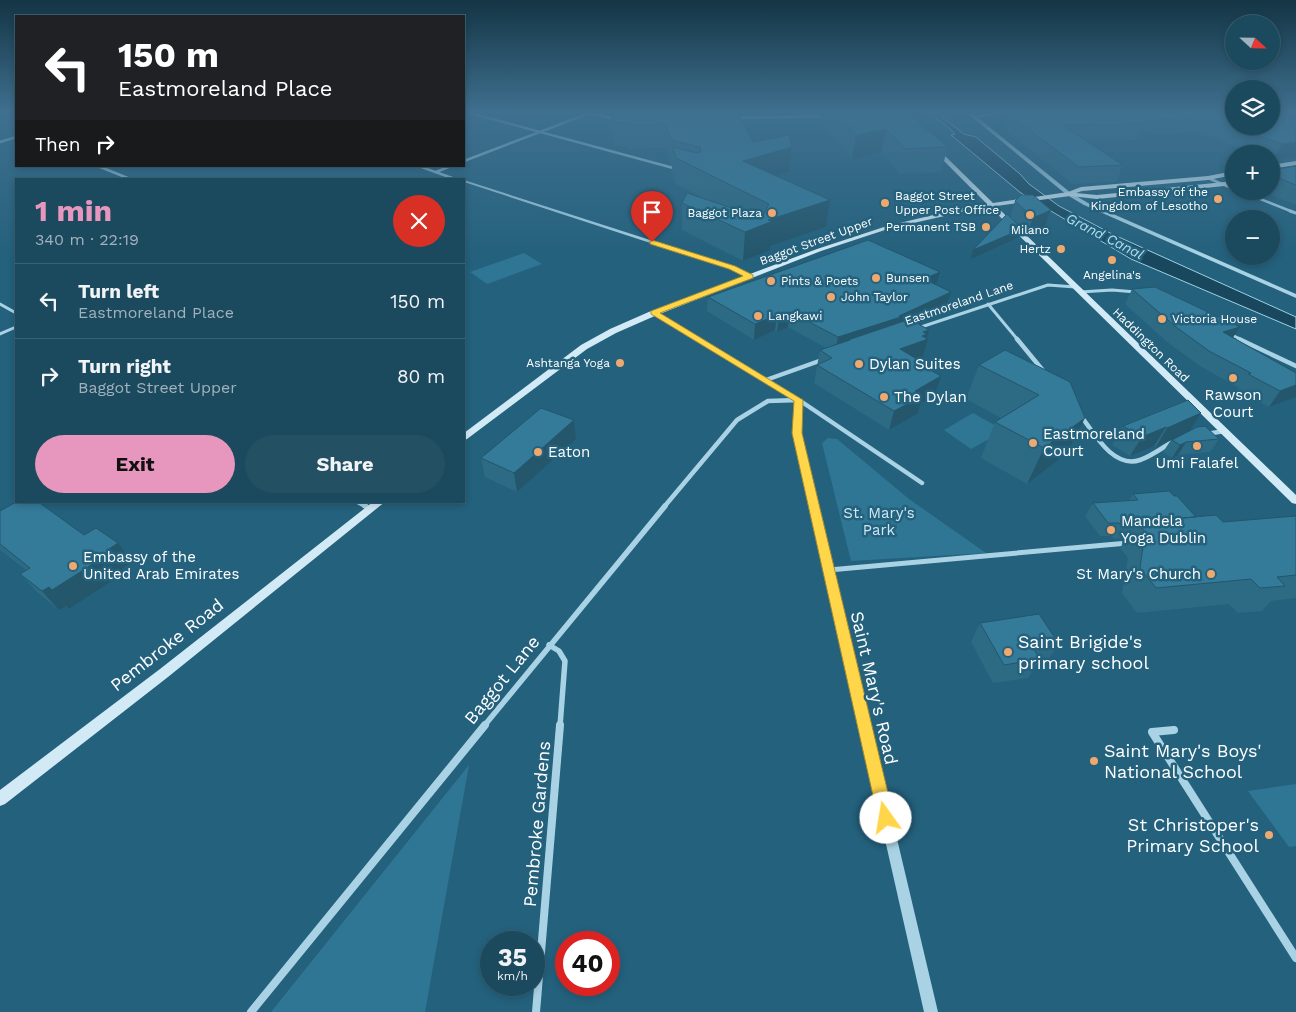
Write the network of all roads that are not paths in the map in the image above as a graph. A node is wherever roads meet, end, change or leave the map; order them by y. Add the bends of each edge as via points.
1 (644, 160) edge
2 (946, 160) edge
3 (1028, 160) edge
4 (1296, 163) edge
5 (1280, 166) edge
6 (100, 167) edge
7 (421, 167) edge
8 (448, 167) edge
9 (684, 171) edge
10 (436, 172) junction
11 (1225, 175) edge
12 (128, 178) edge
13 (453, 178) edge
14 (1208, 178) junction
15 (465, 181) edge
16 (1222, 184) junction
17 (1225, 184) edge
18 (1225, 185) edge
19 (1069, 194) junction
20 (1263, 200) edge
21 (991, 205) junction
22 (1296, 213) edge
23 (750, 276) junction
24 (1077, 290) junction
25 (1141, 293) edge
26 (1296, 296) edge
27 (0, 304) edge
28 (988, 304) junction
29 (15, 312) edge
30 (654, 312) junction
31 (15, 327) edge
32 (915, 329) edge
33 (1224, 331) edge
34 (0, 334) edge
35 (829, 357) edge
36 (1296, 366) edge
37 (1049, 377) edge
38 (766, 380) junction
39 (798, 400) junction
40 (1079, 414) edge
41 (1224, 431) junction
42 (1205, 434) edge
43 (465, 436) edge
44 (1181, 439) edge
45 (922, 483) dead end
46 (1296, 501) edge
47 (375, 505) edge
48 (1138, 542) edge
49 (828, 570) junction
50 (550, 645) junction
51 (1174, 730) dead end
52 (0, 799) edge
53 (1296, 958) edge
54 (251, 1012) edge
55 (536, 1012) edge
56 (931, 1012) edge

1 - 9 street
2 - 21 main road, Haddington Road
3 - 19 street
4 - 5 main road
6 - 12 street
7 - 10 street
8 - 10 street
10 - 13 street
11 - 14 main road
14 - 16 street
14 - 19 main road via 1081,189
15 - 23 street
16 - 17 main road
16 - 18 street
16 - 19 main road via 1097,197
19 - 21 main road, Baggot Street Upper
19 - 26 street
20 - 22 street
21 - 23 main road, Baggot Street Upper via 889,227
21 - 24 main road, Haddington Road
23 - 30 main road, Baggot Street Upper
24 - 25 street, Eastmoreland Lane
24 - 28 street, Eastmoreland Lane via 1048,284
24 - 41 main road, Haddington Road
27 - 29 street
28 - 32 street, Eastmoreland Lane
28 - 37 street
30 - 38 street
30 - 43 main road via 584,347
31 - 34 street
33 - 36 street
35 - 38 street
38 - 39 street
39 - 45 street
39 - 49 street, Saint Mary's Road via 797,433
39 - 50 street, Baggot Lane via 768,401 738,420
40 - 44 street via 1115,457 1125,460 1137,462
41 - 42 street
41 - 46 main road, Haddington Road
47 - 52 main road, Pembroke Road
48 - 49 street
49 - 56 street, Saint Mary's Road
50 - 54 street, Baggot Lane
50 - 55 street, Pembroke Gardens via 565,661
51 - 53 street via 1152,732

